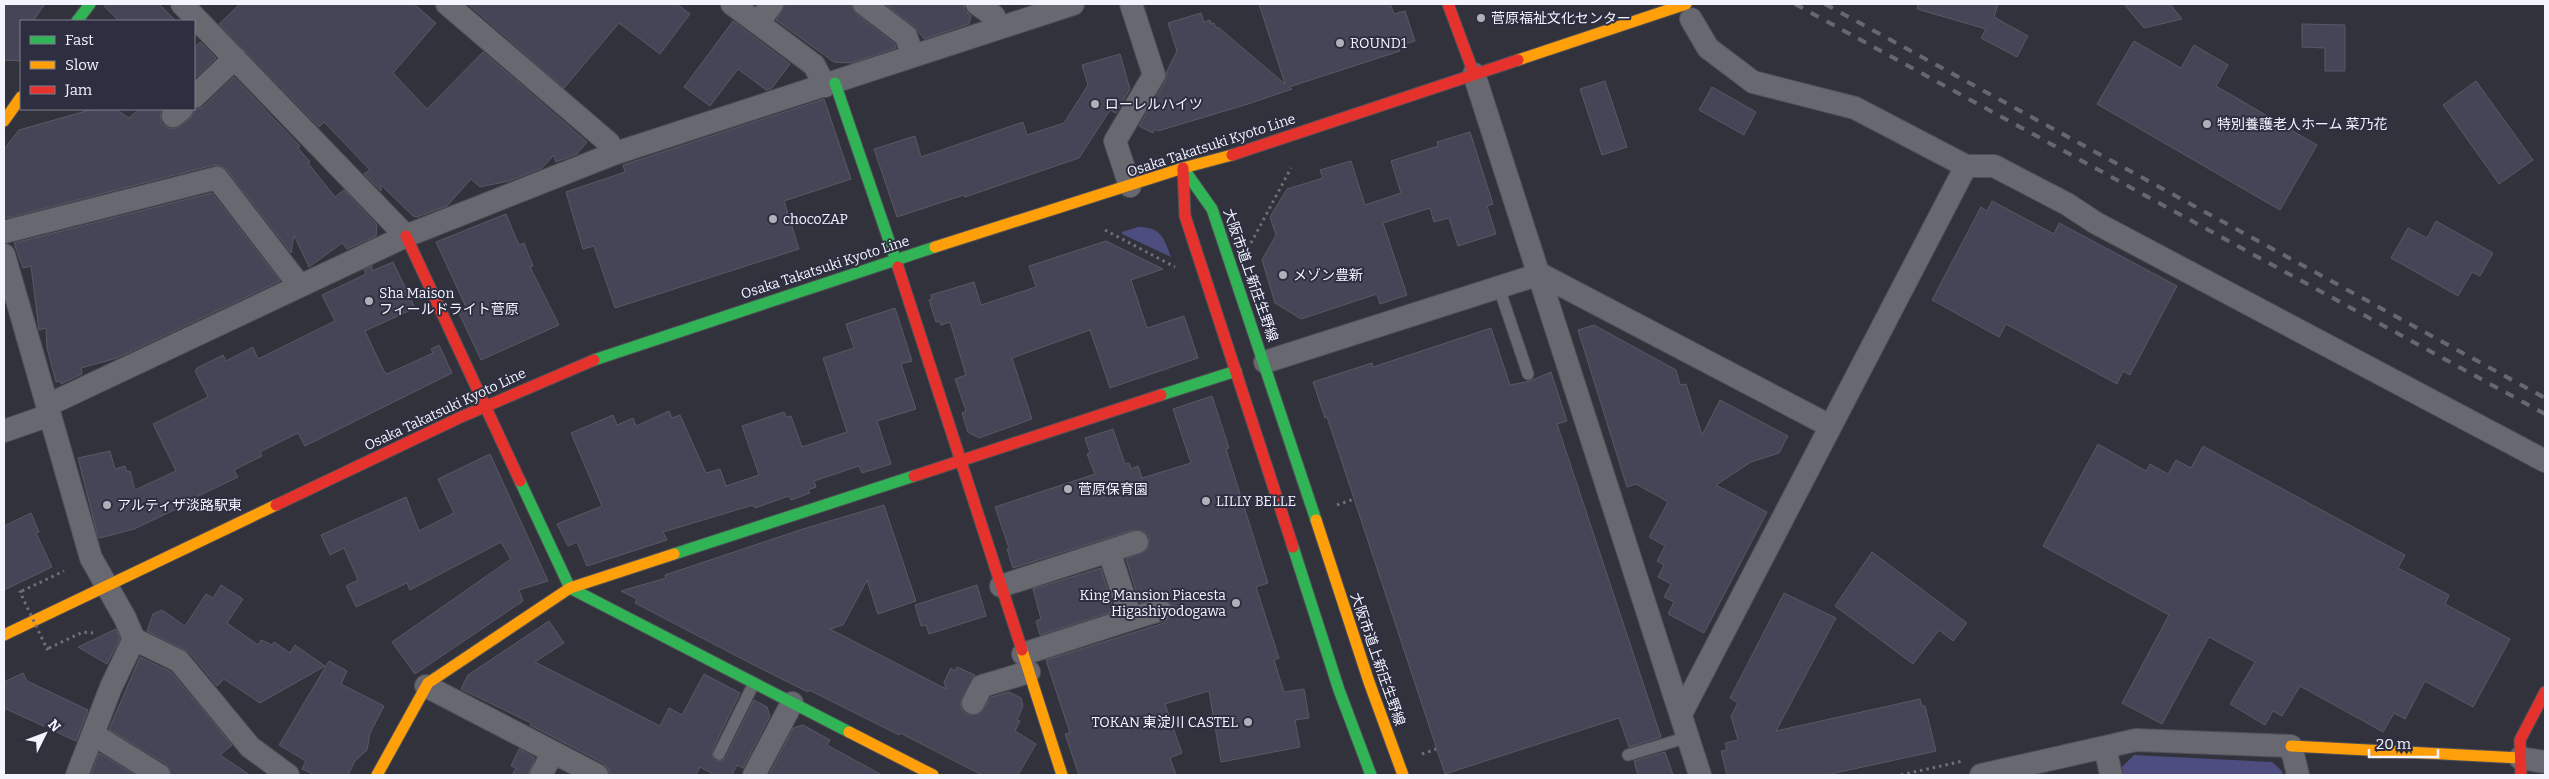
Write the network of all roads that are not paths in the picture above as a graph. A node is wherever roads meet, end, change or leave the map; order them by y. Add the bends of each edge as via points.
1 (90, 4) edge
2 (182, 4) edge
3 (446, 4) edge
4 (732, 4) edge
5 (772, 4) edge
6 (864, 4) edge
7 (978, 4) edge
8 (1073, 4) edge
9 (1131, 4) edge
10 (1448, 4) edge
11 (1689, 11) edge
12 (78, 20) edge
13 (758, 23) junction
14 (999, 27) junction
15 (913, 56) junction
16 (234, 58) junction
17 (1474, 74) junction
18 (830, 84) junction
19 (195, 96) edge
20 (20, 98) edge
21 (4, 121) edge
22 (614, 154) junction
23 (1966, 166) junction
24 (1183, 168) junction
25 (1130, 186) junction
26 (4, 232) edge
27 (406, 236) junction
28 (4, 255) edge
29 (895, 260) junction
30 (1540, 274) junction
31 (300, 286) junction
32 (1499, 288) junction
33 (1265, 362) junction
34 (1236, 371) junction
35 (1528, 374) dead end
36 (486, 407) junction
37 (49, 410) junction
38 (1830, 426) junction
39 (4, 432) edge
40 (960, 460) junction
41 (2545, 461) edge
42 (1137, 542) dead end
43 (1109, 551) junction
44 (108, 586) junction
45 (1001, 586) junction
46 (570, 588) junction
47 (1160, 610) dead end
48 (1131, 619) junction
49 (4, 636) edge
50 (134, 639) junction
51 (1026, 663) junction
52 (754, 683) junction
53 (426, 686) junction
54 (2545, 692) edge
55 (792, 703) junction
56 (973, 703) dead end
57 (1682, 714) junction
58 (93, 734) junction
59 (1688, 738) junction
60 (2292, 746) junction
61 (2105, 747) junction
62 (553, 752) junction
63 (719, 754) dead end
64 (1628, 755) dead end
65 (2545, 762) edge
66 (2520, 767) edge
67 (77, 775) edge
68 (159, 775) edge
69 (288, 775) edge
70 (377, 775) edge
71 (541, 775) edge
72 (597, 775) edge
73 (754, 775) edge
74 (933, 775) edge
75 (1062, 775) edge
76 (1371, 775) edge
77 (1403, 775) edge
78 (1700, 775) edge
79 (1981, 775) edge
80 (2111, 775) edge
81 (2298, 775) edge

1 - 12 main road
2 - 16 street
3 - 22 street via 609,143
4 - 13 street
5 - 13 street
6 - 15 street via 906,36
7 - 14 street via 994,16
8 - 14 street
9 - 25 street via 1154,75 1115,141
10 - 17 main road
11 - 17 main road, Osaka Takatsuki Kyoto Line
11 - 23 street via 1708,48 1753,82 1855,108
13 - 18 street via 814,65
14 - 15 street
15 - 18 street
16 - 19 street
16 - 27 street
17 - 24 main road, Osaka Takatsuki Kyoto Line via 1233,155
17 - 30 street
18 - 22 street
18 - 29 main road
20 - 21 main road
22 - 27 street
23 - 38 street
23 - 41 street via 1994,166
24 - 25 main road, Osaka Takatsuki Kyoto Line
24 - 33 main road, 大阪市道上新庄生野線 via 1212,209
24 - 34 main road via 1185,216
25 - 29 main road, Osaka Takatsuki Kyoto Line
26 - 31 street via 217,178
27 - 31 street
27 - 36 main road
28 - 37 street
29 - 36 main road, Osaka Takatsuki Kyoto Line via 584,363
29 - 40 main road
30 - 32 street
30 - 38 street
30 - 57 street
31 - 37 street
32 - 33 street
32 - 35 lane
33 - 77 main road, 大阪市道上新庄生野線 via 1369,682
34 - 40 main road
34 - 76 main road via 1339,690
36 - 44 main road, Osaka Takatsuki Kyoto Line
36 - 46 main road
37 - 39 street
37 - 44 street via 92,558
38 - 57 street
40 - 45 main road
40 - 46 main road
42 - 43 street
43 - 45 street
43 - 48 street
44 - 49 main road, Osaka Takatsuki Kyoto Line
44 - 50 street
45 - 51 main road
46 - 52 main road
46 - 53 main road
47 - 48 street
48 - 51 street
50 - 58 street
50 - 69 street via 179,661 250,747
51 - 56 street via 982,686
51 - 75 main road
52 - 55 main road
52 - 63 lane
53 - 62 street
53 - 70 main road
54 - 66 main road via 2520,740
55 - 73 street
55 - 74 main road
57 - 59 street
58 - 67 street
58 - 68 street
59 - 64 lane
59 - 78 street
60 - 61 street via 2136,740
60 - 66 main road
60 - 81 street
61 - 79 street
61 - 80 street
62 - 71 street
62 - 72 street
65 - 66 street

